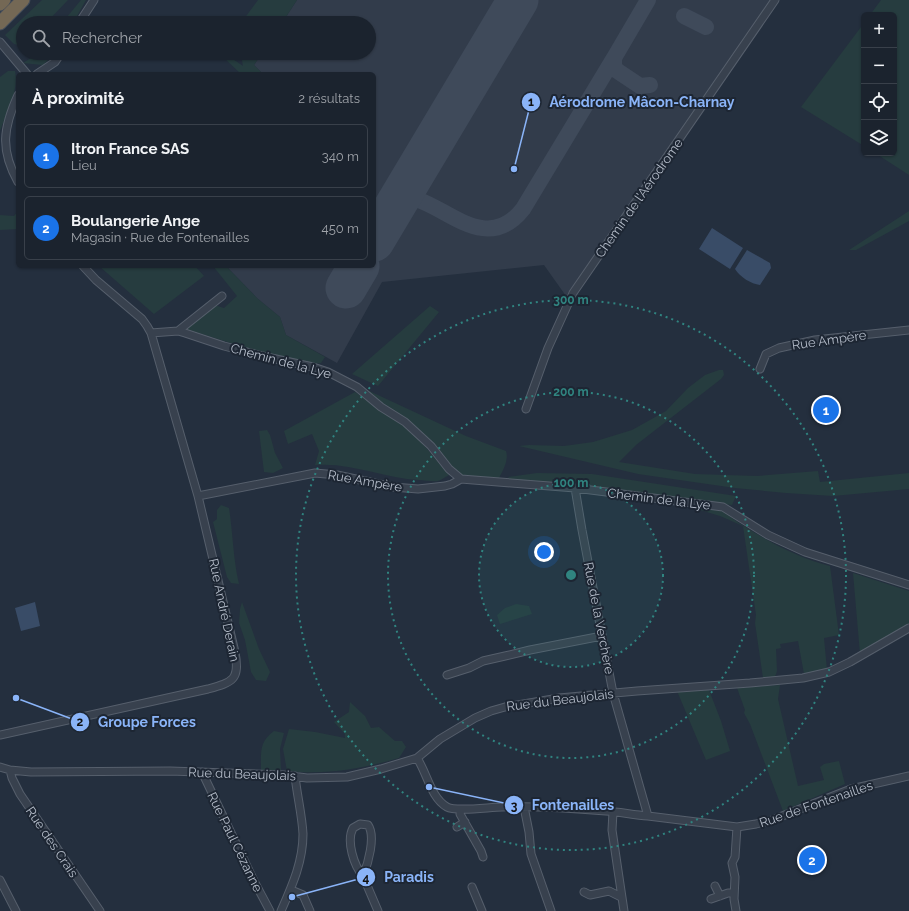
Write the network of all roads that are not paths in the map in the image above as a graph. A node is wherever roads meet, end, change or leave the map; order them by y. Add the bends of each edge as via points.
1 (4, 0) edge
2 (23, 0) edge
3 (94, 0) edge
4 (775, 0) edge
5 (0, 4) edge
6 (84, 16) edge
7 (0, 23) edge
8 (2, 44) edge
9 (56, 60) edge
10 (25, 72) edge
11 (39, 72) edge
12 (16, 100) edge
13 (16, 178) edge
14 (85, 268) edge
15 (222, 296) dead end
16 (909, 330) edge
17 (178, 331) junction
18 (151, 333) junction
19 (760, 369) dead end
20 (526, 409) dead end
21 (461, 479) junction
22 (575, 488) junction
23 (198, 496) junction
24 (909, 586) edge
25 (909, 628) edge
26 (602, 636) junction
27 (447, 675) dead end
28 (613, 693) junction
29 (0, 735) edge
30 (417, 758) junction
31 (0, 767) edge
32 (10, 770) junction
33 (202, 772) junction
34 (295, 776) junction
35 (909, 776) edge
36 (524, 806) junction
37 (461, 809) junction
38 (613, 812) junction
39 (648, 816) junction
40 (465, 822) junction
41 (457, 827) dead end
42 (737, 827) junction
43 (483, 857) dead end
44 (363, 876) junction
45 (0, 880) edge
46 (715, 886) dead end
47 (472, 887) dead end
48 (291, 890) junction
49 (584, 892) dead end
50 (734, 893) junction
51 (720, 896) junction
52 (621, 897) junction
53 (711, 899) dead end
54 (16, 911) edge
55 (100, 911) edge
56 (270, 911) edge
57 (281, 911) edge
58 (310, 911) edge
59 (378, 911) edge
60 (482, 911) edge
61 (551, 911) edge
62 (624, 911) edge
63 (736, 911) edge

1 - 5 highway
2 - 7 highway
3 - 6 street
4 - 20 street, Chemin de l'Aérodrome via 573,293 548,348
8 - 10 street
9 - 11 street
12 - 13 street via 2,146
14 - 18 street via 142,319
15 - 17 street
16 - 19 street, Rue Ampère via 815,340 779,348 766,354
17 - 18 street, Chemin de la Lye
17 - 21 street, Chemin de la Lye via 224,346 313,367 339,377 357,387 404,422 431,446 449,469
18 - 23 street, Rue André Derain
21 - 22 street, Chemin de la Lye
21 - 23 street, Rue Ampère via 445,486 393,488 337,475 315,473
22 - 24 street, Chemin de la Lye via 723,507 768,534 805,552
22 - 26 street, Rue de la Verchère
23 - 29 street, Rue André Derain via 235,652 237,673 234,677 220,686 208,689
25 - 28 street, Rue du Beaujolais via 829,672 803,678
26 - 27 street via 483,661
26 - 28 street, Rue de la Verchère
28 - 30 street, Rue du Beaujolais via 518,704 491,711 474,718
28 - 39 street, Rue de la Verchère
30 - 34 street, Rue du Beaujolais via 347,777
30 - 37 street, Rue de Fontenailles via 438,799 450,808
31 - 32 street, Rue du Beaujolais
32 - 33 street, Rue du Beaujolais
32 - 55 street, Rue des Crais via 14,784 27,806
33 - 34 street, Rue du Beaujolais
33 - 56 street, Rue Paul Cézanne
34 - 48 street via 303,836 300,860
35 - 42 street, Rue de Fontenailles via 851,789 772,820
36 - 37 street, Rue de Fontenailles
36 - 38 street, Rue de Fontenailles
36 - 61 street via 531,854
37 - 40 street via 460,814
38 - 39 street, Rue de Fontenailles
38 - 52 street via 612,830
39 - 42 street, Rue de Fontenailles
40 - 41 street
40 - 43 street
42 - 50 street via 735,857 732,863 735,877
44 - 44 street via 355,865 350,838 353,828 360,824 368,825 372,835
44 - 59 street
45 - 54 street
46 - 51 street
47 - 60 street
48 - 57 street
48 - 58 street via 303,895
49 - 52 street via 590,895 610,891
50 - 51 street
50 - 63 street
51 - 53 street
52 - 62 street

